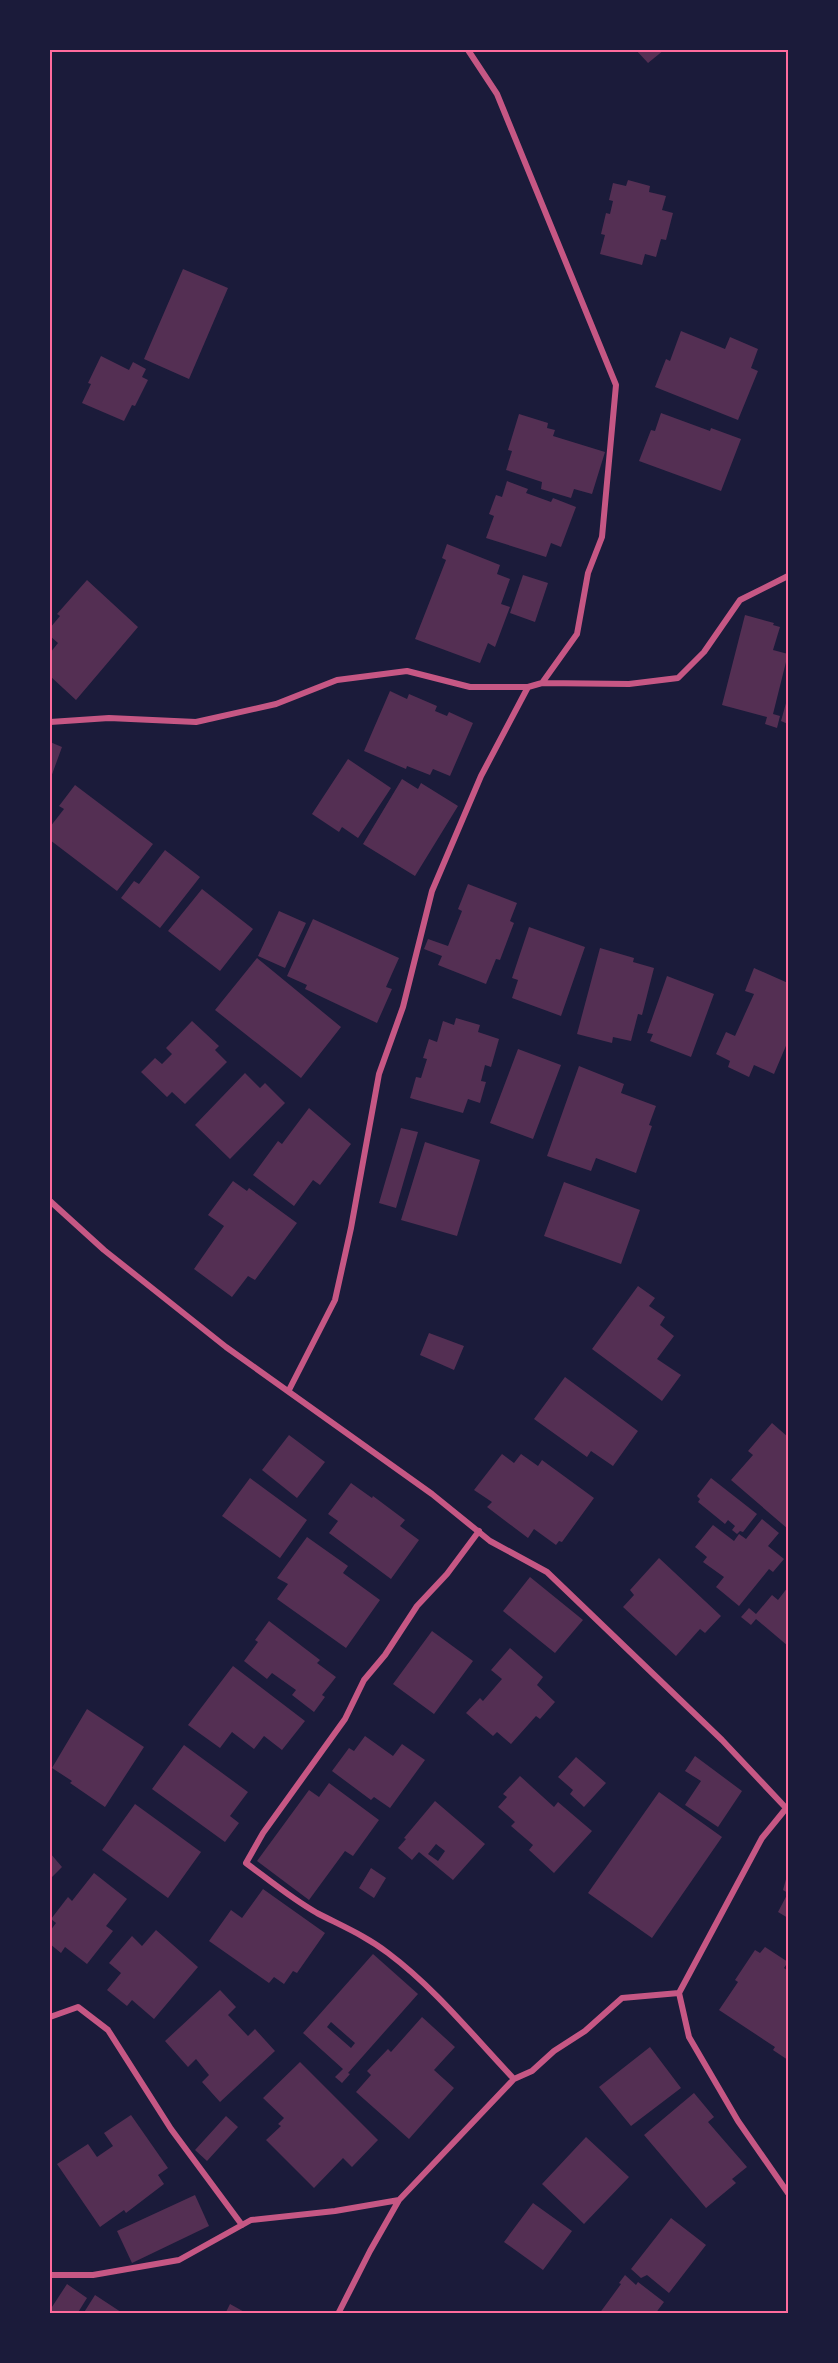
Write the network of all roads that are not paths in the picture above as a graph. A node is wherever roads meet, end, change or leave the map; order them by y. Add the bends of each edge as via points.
1 (468, 50) edge
2 (789, 576) edge
3 (542, 683) junction
4 (528, 687) junction
5 (50, 722) edge
6 (50, 1201) edge
7 (289, 1390) junction
8 (479, 1531) junction
9 (788, 1807) edge
10 (679, 1993) junction
11 (50, 2017) edge
12 (514, 2079) junction
13 (789, 2193) edge
14 (399, 2200) junction
15 (242, 2225) junction
16 (50, 2276) edge
17 (338, 2313) edge

1 - 3 street via 497,94 616,385 602,537 588,573 577,634
2 - 3 street via 740,600 704,651 678,678 628,684
3 - 4 street
4 - 5 street via 470,687 407,671 337,680 276,704 196,722 109,718
4 - 7 street via 481,776 432,891 403,1007 379,1074 335,1300
6 - 7 street via 104,1250 216,1339
7 - 8 street
8 - 9 street via 547,1572
8 - 12 street via 417,1606 364,1680 345,1719 246,1863 317,1912 357,1931 408,1969 433,1990
9 - 10 street via 762,1838
10 - 12 street via 622,1998 585,2031
10 - 13 street via 688,2037 738,2121
11 - 15 street via 78,2007 108,2030 171,2129
12 - 14 street
14 - 15 street via 251,2220
14 - 17 street
15 - 16 street via 179,2260 93,2275

